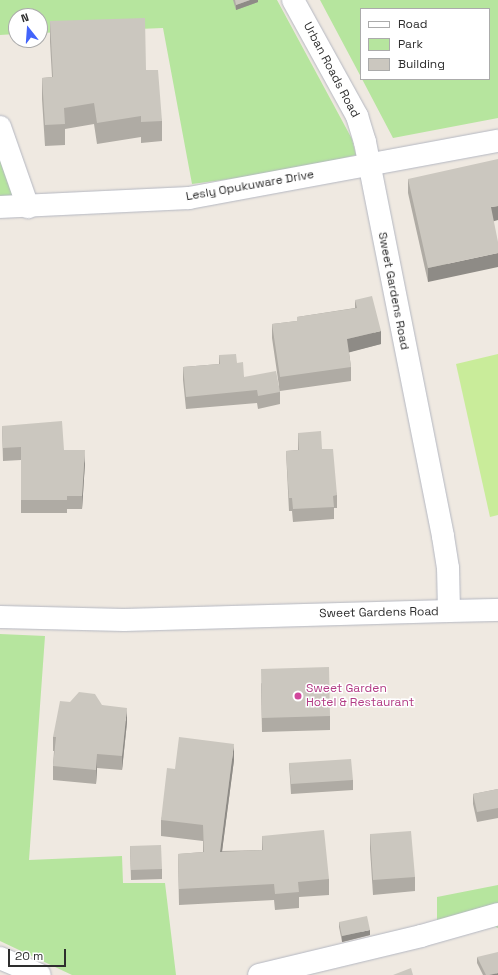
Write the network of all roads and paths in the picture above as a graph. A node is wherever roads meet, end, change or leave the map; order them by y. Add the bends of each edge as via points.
1 (292, 0) edge
2 (0, 127) edge
3 (498, 141) edge
4 (368, 166) junction
5 (0, 207) edge
6 (28, 207) junction
7 (498, 610) edge
8 (449, 611) junction
9 (0, 616) edge
10 (498, 914) edge
11 (0, 958) edge
12 (40, 975) edge
13 (259, 975) edge

1 - 4 street, Urban Roads Road via 357,116 365,142
2 - 6 street
3 - 4 street, Lesly Opukuware Drive
4 - 6 street, Lesly Opukuware Drive via 189,198
4 - 8 street, Sweet Gardens Road via 443,536 448,568
5 - 6 street, Lesly Opukuware Drive
7 - 8 street
8 - 9 street, Sweet Gardens Road via 124,620
10 - 13 street via 414,938
11 - 12 street

